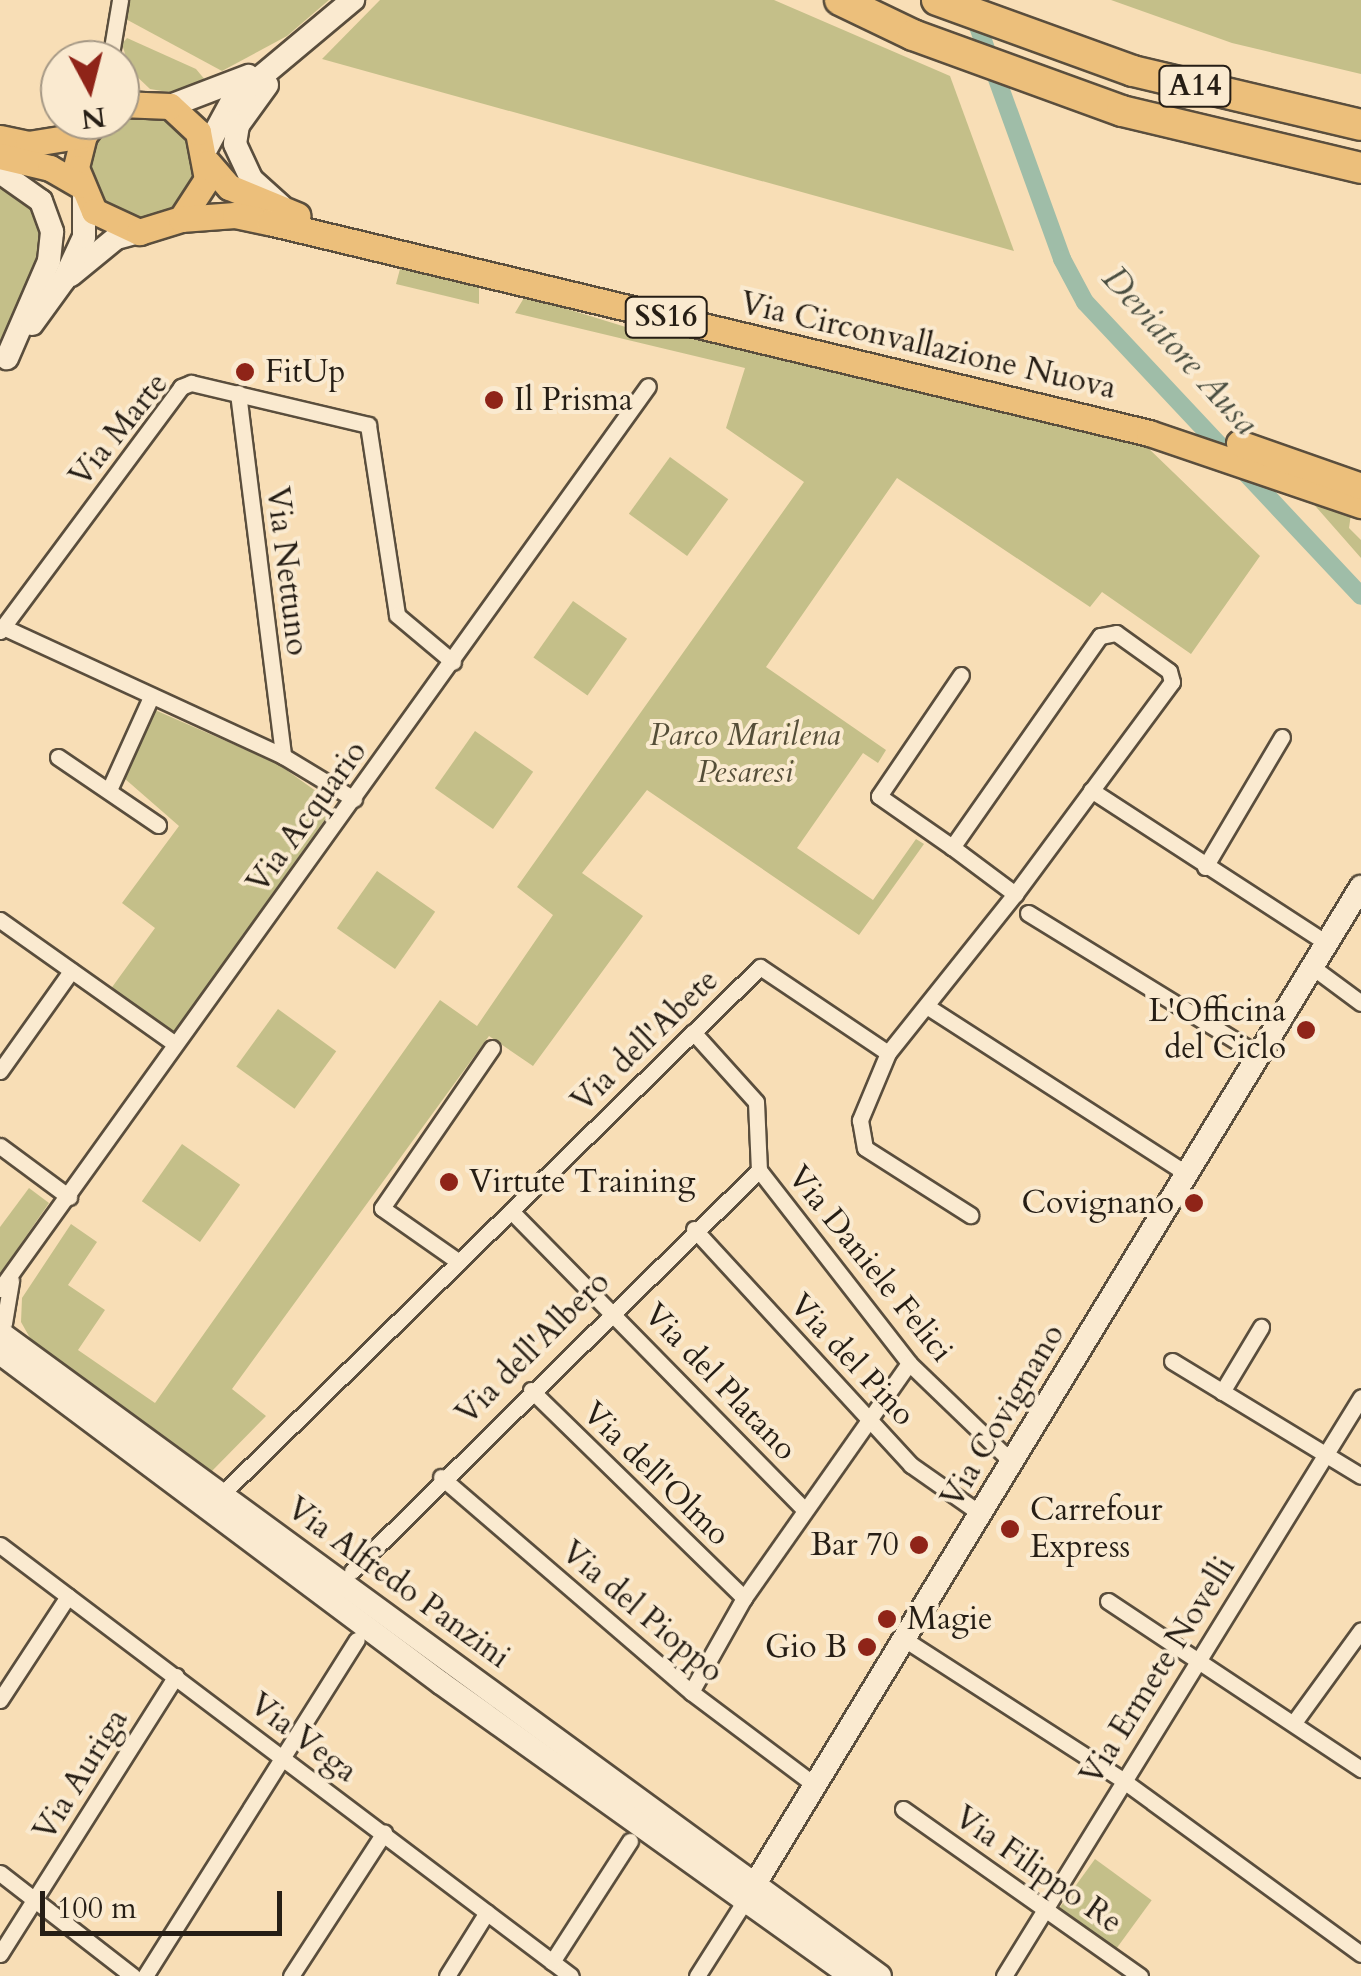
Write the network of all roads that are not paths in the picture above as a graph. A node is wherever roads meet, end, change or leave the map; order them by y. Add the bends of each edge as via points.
1 (120, 0) edge
2 (354, 0) edge
3 (840, 0) edge
4 (937, 0) edge
5 (110, 40) edge
6 (292, 55) junction
7 (140, 105) edge
8 (170, 106) junction
9 (1361, 124) edge
10 (0, 138) edge
11 (44, 140) edge
12 (88, 140) edge
13 (0, 156) edge
14 (207, 156) junction
15 (1361, 168) edge
16 (0, 172) edge
17 (82, 192) junction
18 (288, 212) junction
19 (182, 219) junction
20 (139, 232) junction
21 (64, 280) junction
22 (4, 362) edge
23 (648, 386) dead end
24 (238, 393) junction
25 (1290, 468) junction
26 (1361, 486) edge
27 (1361, 505) edge
28 (1, 629) edge
29 (453, 662) junction
30 (961, 675) dead end
31 (151, 697) junction
32 (1282, 736) dead end
33 (283, 756) junction
34 (58, 757) dead end
35 (109, 790) junction
36 (1091, 790) junction
37 (354, 798) junction
38 (158, 824) dead end
39 (952, 847) junction
40 (1205, 867) junction
41 (1361, 888) edge
42 (1015, 894) junction
43 (1028, 913) dead end
44 (0, 920) edge
45 (1325, 942) junction
46 (1311, 966) junction
47 (71, 971) junction
48 (1361, 1003) edge
49 (928, 1007) junction
50 (693, 1032) junction
51 (174, 1044) junction
52 (492, 1048) dead end
53 (888, 1053) junction
54 (1257, 1054) junction
55 (0, 1070) edge
56 (0, 1146) edge
57 (758, 1170) junction
58 (1186, 1172) junction
59 (69, 1197) junction
60 (511, 1210) junction
61 (970, 1215) dead end
62 (694, 1229) junction
63 (459, 1262) junction
64 (5, 1285) edge
65 (611, 1308) junction
66 (1261, 1327) dead end
67 (1, 1334) edge
68 (1172, 1361) dead end
69 (909, 1364) junction
70 (531, 1390) junction
71 (1222, 1392) junction
72 (1361, 1397) edge
73 (872, 1422) junction
74 (1325, 1454) junction
75 (1013, 1462) junction
76 (1361, 1476) edge
77 (440, 1478) junction
78 (222, 1494) junction
79 (804, 1509) junction
80 (982, 1514) junction
81 (0, 1545) edge
82 (352, 1571) dead end
83 (68, 1596) junction
84 (744, 1598) junction
85 (1108, 1600) dead end
86 (1361, 1630) edge
87 (904, 1639) junction
88 (357, 1640) dead end
89 (1199, 1656) junction
90 (176, 1676) junction
91 (692, 1692) junction
92 (0, 1700) edge
93 (1295, 1721) junction
94 (282, 1757) junction
95 (1361, 1769) edge
96 (1122, 1779) junction
97 (812, 1783) junction
98 (903, 1808) dead end
99 (384, 1833) junction
100 (630, 1841) dead end
101 (0, 1873) edge
102 (749, 1894) junction
103 (34, 1900) junction
104 (1046, 1907) junction
105 (487, 1912) junction
106 (0, 1954) edge
107 (1361, 1954) edge
108 (552, 1962) junction
109 (133, 1976) edge
110 (145, 1976) edge
111 (292, 1976) edge
112 (447, 1976) edge
113 (571, 1976) edge
114 (697, 1976) edge
115 (851, 1976) edge
116 (880, 1976) edge
117 (1004, 1976) edge
118 (1140, 1976) edge

1 - 5 street
2 - 6 street
3 - 15 highway, A14 via 1048,87 1274,151
4 - 9 highway, A14 via 1133,71
6 - 8 street
6 - 14 street via 232,101
6 - 18 street via 238,125 235,144 251,179
7 - 8 main road
8 - 14 main road, Via Circonvallazione Nuova / SS16 via 198,132
10 - 11 main road
12 - 17 main road
13 - 17 main road via 50,168
14 - 18 main road, Via Circonvallazione Nuova / SS16 via 230,187
14 - 19 main road via 202,194
16 - 22 street via 41,201 52,232 48,260
17 - 20 main road via 107,222
17 - 21 street via 84,237
18 - 25 main road, Via Circonvallazione Nuova / SS16 via 1132,411
19 - 20 main road, Via Circonvallazione Nuova / SS16
19 - 25 main road, Via Circonvallazione Nuova / SS16 via 235,215 269,222
20 - 21 street via 116,238
21 - 22 street
23 - 29 street, Via Acquario
24 - 28 street, Via Marte via 191,382 181,387
24 - 29 street, Via Marte via 373,432 397,616
24 - 33 street, Via Nettuno
25 - 26 main road, Via Circonvallazione Nuova / SS16
25 - 27 main road, Via Circonvallazione Nuova / SS16
28 - 31 street
29 - 37 street, Via Acquario
30 - 39 street via 879,796
31 - 33 street
31 - 35 street
32 - 40 street
33 - 37 street
34 - 35 street
35 - 38 street
36 - 39 street via 1172,682 1169,671 1116,633 1100,636
36 - 40 street
36 - 42 street
37 - 51 street, Via Acquario
39 - 42 street
40 - 45 street
41 - 45 street, Via Covignano
42 - 49 street
43 - 54 street
44 - 47 street
45 - 46 street, Via Covignano
46 - 48 street
46 - 54 street, Via Covignano
47 - 51 street
47 - 55 street
49 - 53 street
49 - 58 street
50 - 53 street, Via dell'Abete via 760,967
50 - 57 street, Via Daniele Felici via 756,1102
50 - 60 street, Via dell'Abete
51 - 59 street, Via Acquario
52 - 63 street via 382,1208
53 - 61 street via 860,1120 865,1148
54 - 58 street, Via Covignano
56 - 59 street
57 - 62 street, Via dell'Albero
57 - 69 street, Via Daniele Felici
58 - 75 street, Via Covignano
59 - 64 street, Via Acquario
60 - 63 street, Via dell'Abete
60 - 65 street, Via del Platano
62 - 65 street, Via dell'Albero
62 - 73 street, Via del Pino
63 - 78 street, Via dell'Abete
64 - 67 street, Via Acquario
65 - 70 street, Via dell'Albero
65 - 79 street, Via del Platano
66 - 71 street
67 - 78 street, Via Alfredo Panzini
67 - 102 street, Via Alfredo Panzini
68 - 71 street
69 - 73 street
69 - 75 street, Via Daniele Felici
70 - 77 street, Via dell'Albero
70 - 84 street, Via dell'Olmo
71 - 74 street
72 - 74 street, Via Ermete Novelli
73 - 79 street
73 - 80 street, Via del Pino via 911,1465
74 - 76 street
74 - 89 street, Via Ermete Novelli
75 - 80 street, Via Covignano
77 - 82 street, Via dell'Albero
77 - 91 street, Via del Pioppo
78 - 102 street, Via Alfredo Panzini
79 - 84 street
80 - 87 street, Via Covignano
81 - 83 street, Via Vega
83 - 90 street, Via Vega
83 - 92 street
84 - 91 street
85 - 89 street
86 - 93 street
87 - 96 street
87 - 97 street, Via Covignano
88 - 94 street
89 - 93 street
89 - 96 street, Via Ermete Novelli
90 - 94 street, Via Vega
90 - 103 street, Via Auriga
91 - 97 street, Via del Pioppo
93 - 95 street
94 - 99 street, Via Vega
94 - 110 street
96 - 104 street, Via Ermete Novelli
96 - 107 street
97 - 102 street, Via Covignano
98 - 104 street, Via Filippo Re
99 - 105 street, Via Vega
99 - 111 street
100 - 108 street
101 - 103 street
102 - 114 street, Via Covignano
102 - 115 street
102 - 116 street
103 - 106 street, Via Auriga
103 - 109 street
104 - 117 street, Via Ermete Novelli
104 - 118 street, Via Filippo Re
105 - 108 street, Via Vega
105 - 112 street
108 - 113 street, Via Vega

